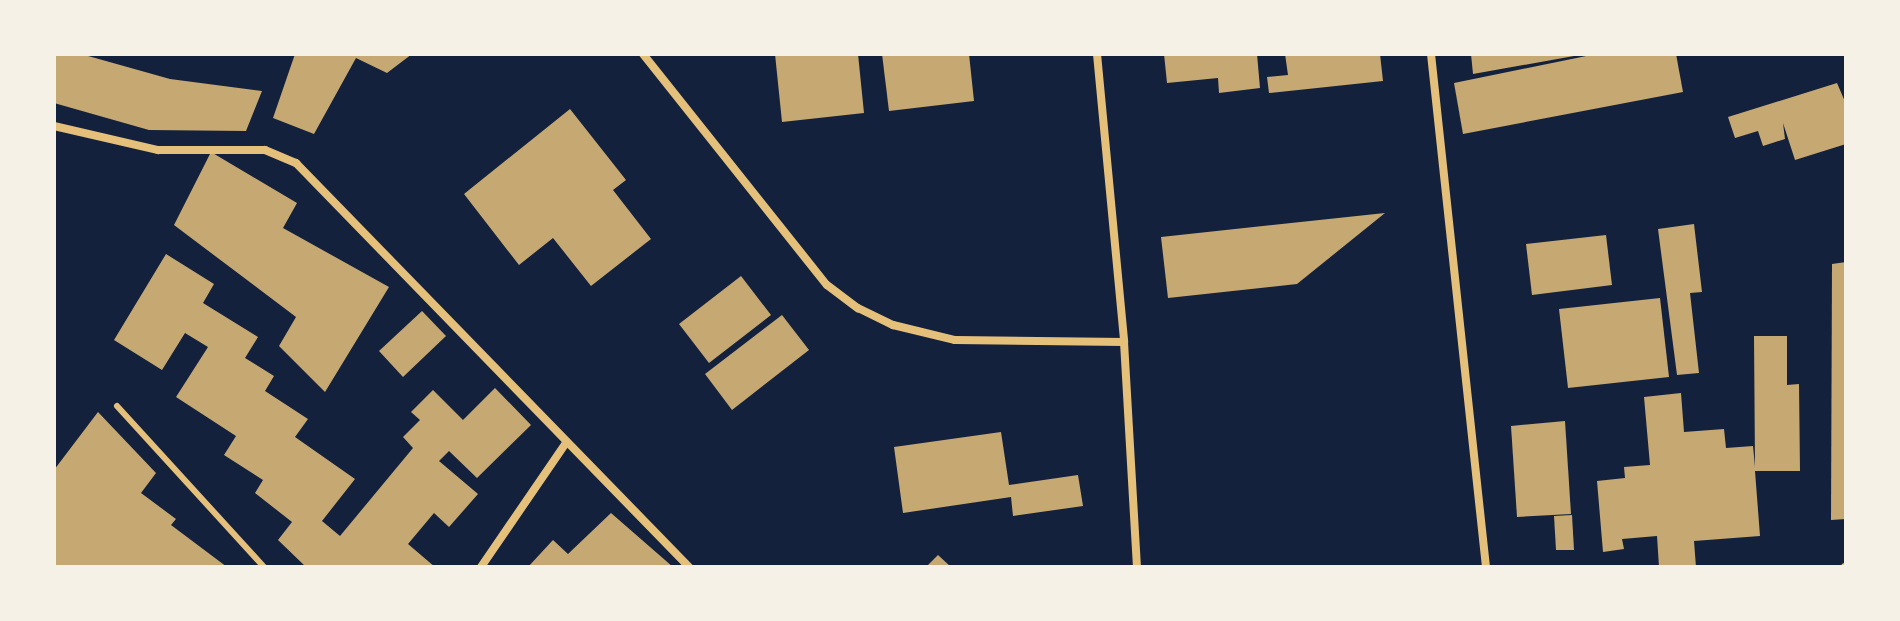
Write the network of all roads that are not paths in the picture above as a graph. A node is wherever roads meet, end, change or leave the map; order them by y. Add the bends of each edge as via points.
1 (643, 54) edge
2 (1097, 54) edge
3 (1431, 54) edge
4 (54, 126) edge
5 (1124, 342) junction
6 (117, 406) dead end
7 (566, 443) junction
8 (264, 567) edge
9 (481, 567) edge
10 (689, 567) edge
11 (1137, 567) edge
12 (1486, 567) edge

1 - 5 street via 827,285 858,308 893,325 955,340
2 - 5 street
3 - 12 street
4 - 7 street via 127,145 189,152 265,150 296,163
5 - 11 street
6 - 8 lane
7 - 9 street
7 - 10 street

